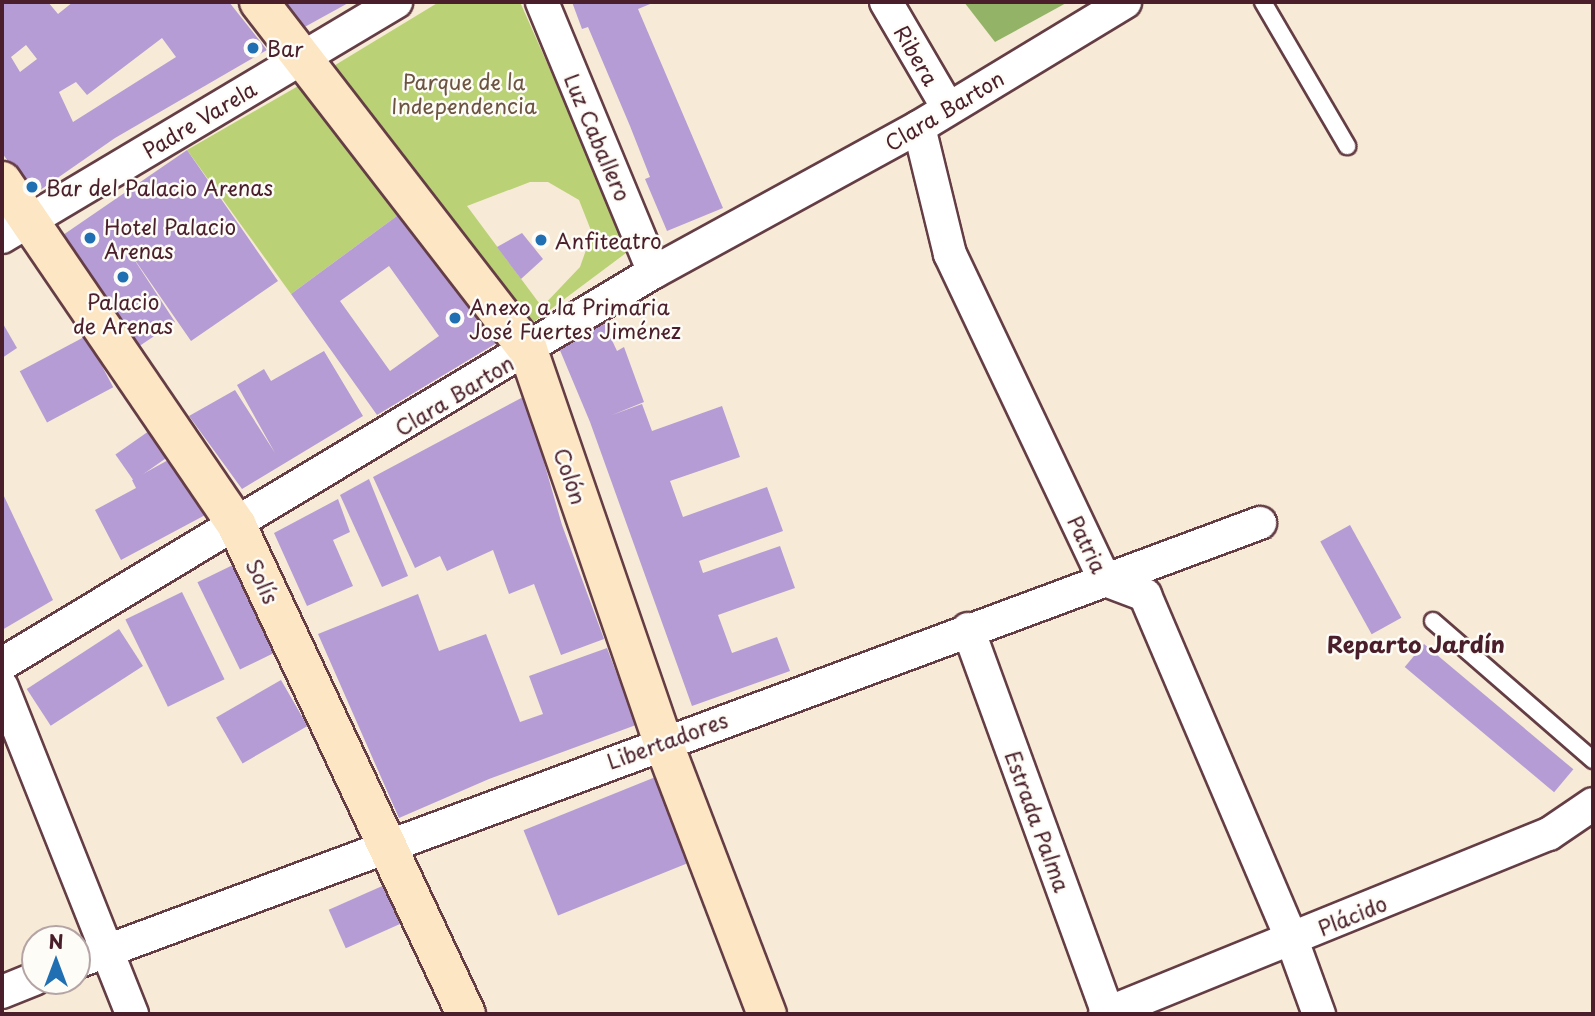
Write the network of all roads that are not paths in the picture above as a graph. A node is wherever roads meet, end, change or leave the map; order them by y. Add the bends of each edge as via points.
1 (258, 2) edge
2 (396, 2) edge
3 (542, 2) edge
4 (886, 2) edge
5 (1125, 2) edge
6 (1263, 2) edge
7 (303, 57) junction
8 (948, 108) junction
9 (919, 127) junction
10 (1347, 146) dead end
11 (2, 181) edge
12 (17, 228) edge
13 (654, 272) junction
14 (528, 350) junction
15 (1260, 523) dead end
16 (237, 526) junction
17 (1105, 580) junction
18 (1433, 621) dead end
19 (968, 629) junction
20 (2, 664) edge
21 (2, 687) edge
22 (663, 742) junction
23 (1593, 760) edge
24 (1593, 804) edge
25 (388, 844) junction
26 (1292, 940) junction
27 (107, 951) junction
28 (91, 957) edge
29 (21, 985) edge
30 (2, 992) edge
31 (132, 1014) edge
32 (466, 1014) edge
33 (766, 1014) edge
34 (1107, 1014) edge
35 (1319, 1014) edge

1 - 7 street, Colón
2 - 7 street, Padre Varela
3 - 13 street, Luz Caballero
4 - 8 street, Ribera
5 - 8 street, Clara Barton
6 - 10 lane
7 - 12 street, Padre Varela
7 - 14 street, Colón
8 - 9 street, Clara Barton
9 - 13 street, Clara Barton
9 - 17 street, Patria via 950,254
11 - 12 street, Solís
12 - 16 street, Solís
13 - 14 street, Clara Barton
14 - 16 street, Clara Barton
14 - 22 street, Colón
15 - 17 street, Libertadores
16 - 20 street, Clara Barton
16 - 25 street, Solís
17 - 19 street, Libertadores
17 - 26 street, Patria via 1144,595
18 - 23 lane
19 - 22 street, Libertadores
19 - 34 street, Estrada Palma
21 - 27 street
22 - 25 street, Libertadores
22 - 33 street, Colón
24 - 26 street, Plácido via 1549,834
25 - 27 street, Libertadores
25 - 32 street, Solís
26 - 34 street, Plácido
26 - 35 street, Patria
27 - 28 street, Libertadores
27 - 31 street
29 - 30 street

